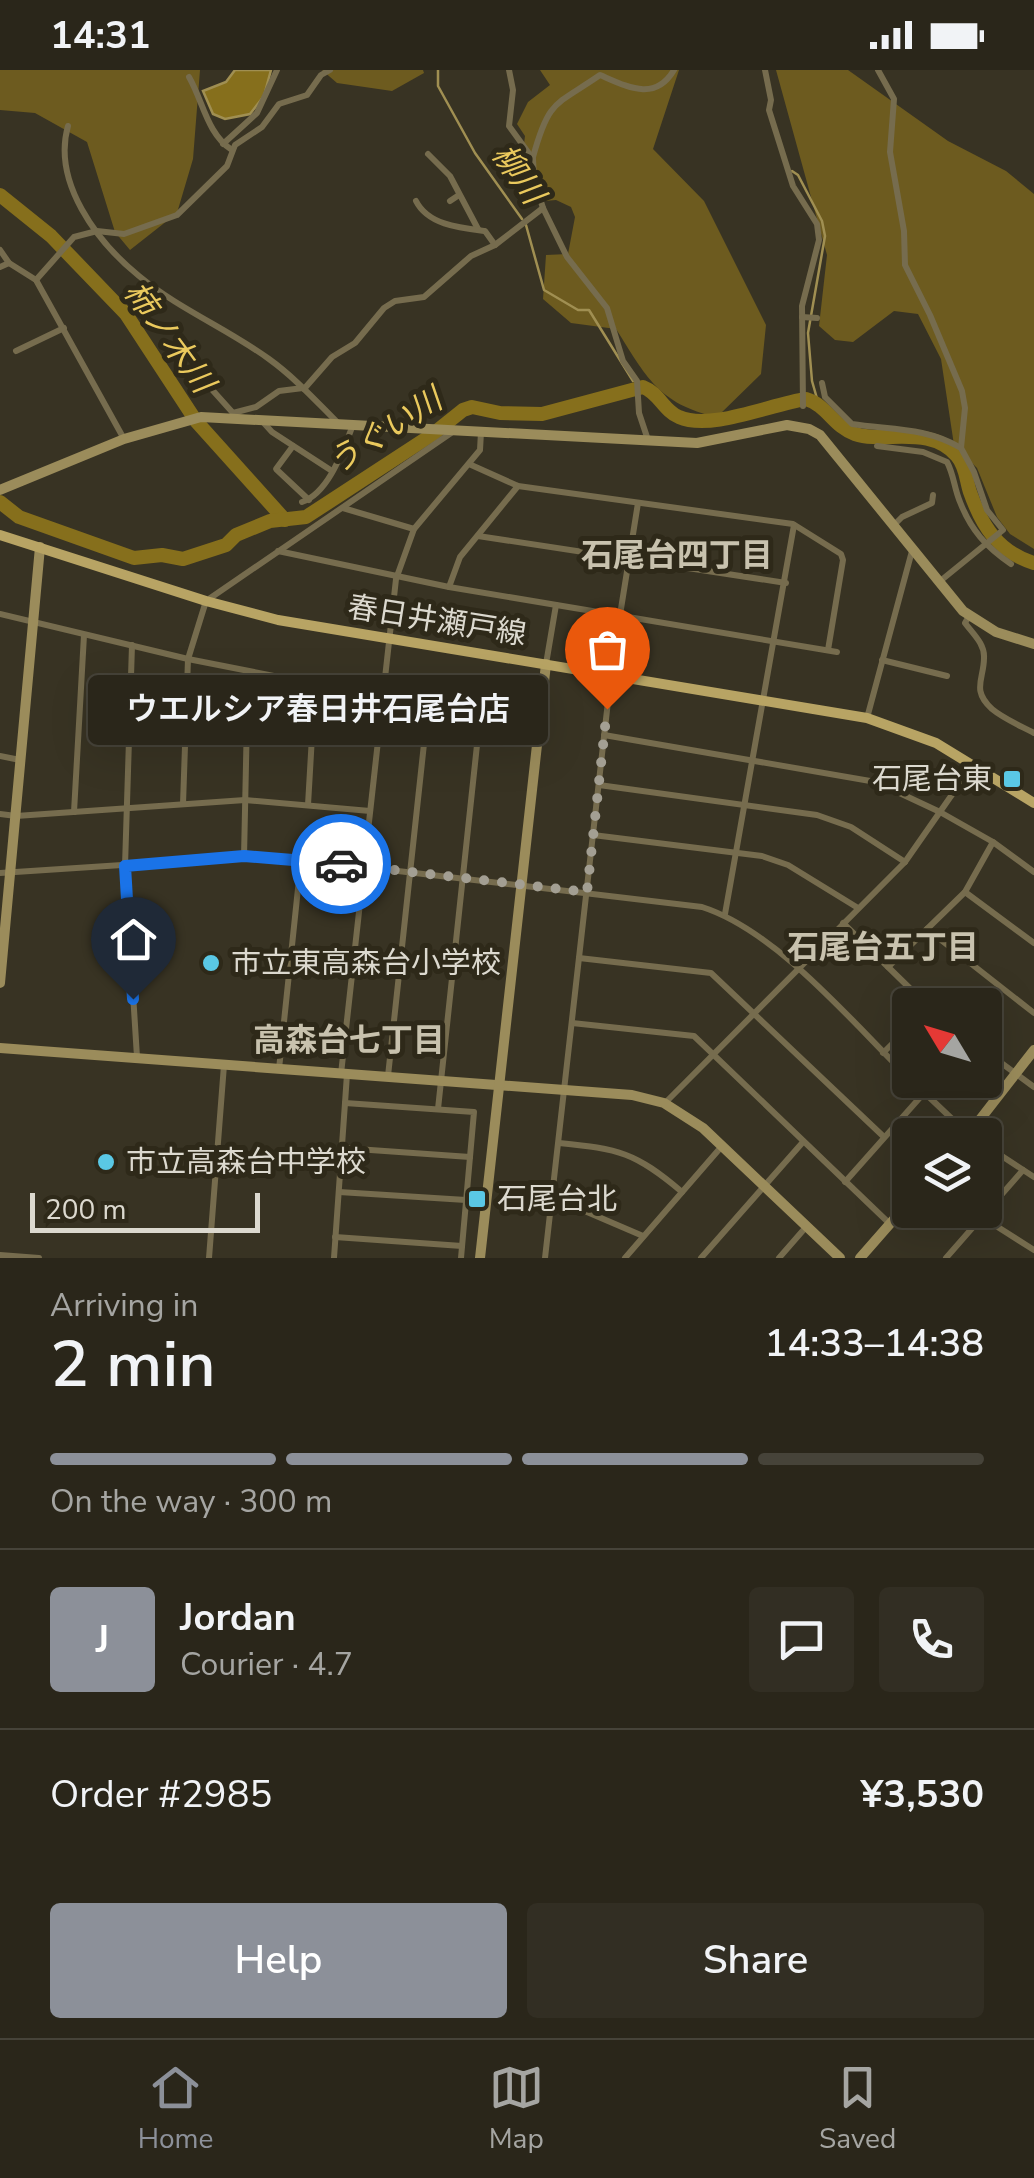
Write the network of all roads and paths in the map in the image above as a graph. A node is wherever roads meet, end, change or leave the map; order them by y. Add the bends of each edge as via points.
1 (277, 70) edge
2 (330, 70) edge
3 (509, 70) edge
4 (674, 70) edge
5 (765, 70) edge
6 (878, 70) edge
7 (190, 77) dead end
8 (68, 126) dead end
9 (223, 144) junction
10 (232, 150) junction
11 (428, 154) dead end
12 (533, 158) junction
13 (459, 196) junction
14 (416, 201) dead end
15 (450, 201) dead end
16 (543, 208) junction
17 (478, 230) junction
18 (97, 231) junction
19 (495, 244) junction
20 (0, 250) edge
21 (9, 263) junction
22 (0, 266) edge
23 (36, 280) junction
24 (802, 317) junction
25 (817, 318) dead end
26 (64, 328) junction
27 (16, 351) dead end
28 (198, 374) dead end
29 (822, 382) dead end
30 (303, 388) junction
31 (803, 406) dead end
32 (232, 415) junction
33 (261, 420) junction
34 (338, 423) junction
35 (353, 424) junction
36 (445, 430) junction
37 (481, 431) junction
38 (928, 434) junction
39 (124, 439) junction
40 (648, 440) junction
41 (293, 446) junction
42 (877, 446) dead end
43 (962, 448) junction
44 (924, 452) junction
45 (469, 464) junction
46 (332, 470) junction
47 (518, 486) junction
48 (0, 490) edge
49 (934, 495) dead end
50 (638, 503) junction
51 (342, 508) junction
52 (793, 524) junction
53 (893, 526) junction
54 (414, 529) junction
55 (0, 535) edge
56 (478, 536) junction
57 (986, 545) junction
58 (40, 547) junction
59 (912, 550) junction
60 (278, 551) junction
61 (629, 560) junction
62 (1011, 564) dead end
63 (398, 576) junction
64 (939, 582) junction
65 (786, 583) junction
66 (448, 588) junction
67 (206, 600) junction
68 (556, 605) junction
69 (0, 614) edge
70 (620, 615) junction
71 (970, 616) junction
72 (34, 622) junction
73 (84, 634) junction
74 (389, 638) junction
75 (776, 641) junction
76 (1034, 644) edge
77 (132, 646) junction
78 (188, 659) junction
79 (882, 660) junction
80 (546, 664) junction
81 (248, 671) junction
82 (611, 674) junction
83 (948, 676) dead end
84 (315, 685) junction
85 (383, 698) junction
86 (764, 700) junction
87 (428, 707) junction
88 (480, 717) junction
89 (867, 718) junction
90 (539, 728) junction
91 (1034, 733) edge
92 (604, 735) junction
93 (0, 756) edge
94 (20, 760) junction
95 (752, 760) junction
96 (973, 764) junction
97 (599, 786) junction
98 (245, 800) junction
99 (1034, 803) edge
100 (183, 804) junction
101 (308, 805) junction
102 (744, 805) junction
103 (128, 808) junction
104 (370, 811) junction
105 (74, 812) junction
106 (940, 812) junction
107 (0, 814) edge
108 (16, 816) junction
109 (593, 835) junction
110 (993, 842) junction
111 (736, 851) junction
112 (244, 856) junction
113 (301, 860) junction
114 (905, 862) junction
115 (125, 866) junction
116 (364, 866) junction
117 (410, 872) junction
118 (1034, 872) edge
119 (5, 874) edge
120 (462, 878) junction
121 (522, 884) junction
122 (587, 892) junction
123 (965, 892) junction
124 (858, 908) junction
125 (725, 914) junction
126 (843, 923) junction
127 (927, 929) junction
128 (1034, 943) edge
129 (579, 958) junction
130 (888, 967) junction
131 (798, 970) junction
132 (0, 983) edge
133 (910, 988) edge
134 (1034, 1012) edge
135 (754, 1013) junction
136 (572, 1023) junction
137 (892, 1044) edge
138 (0, 1048) edge
139 (1034, 1050) edge
140 (883, 1053) junction
141 (712, 1055) junction
142 (136, 1058) junction
143 (892, 1062) edge
144 (1002, 1064) edge
145 (224, 1065) junction
146 (279, 1069) junction
147 (344, 1074) junction
148 (1015, 1074) junction
149 (388, 1076) junction
150 (441, 1080) junction
151 (500, 1085) junction
152 (1034, 1087) edge
153 (564, 1089) junction
154 (919, 1098) edge
155 (929, 1098) edge
156 (345, 1103) junction
157 (664, 1104) junction
158 (438, 1109) junction
159 (951, 1118) edge
160 (982, 1118) edge
161 (884, 1137) junction
162 (803, 1142) junction
163 (559, 1143) junction
164 (722, 1145) junction
165 (342, 1148) junction
166 (470, 1156) junction
167 (1002, 1156) edge
168 (1024, 1170) junction
169 (1034, 1177) edge
170 (845, 1182) junction
171 (764, 1185) junction
172 (339, 1192) junction
173 (682, 1192) junction
174 (1002, 1195) edge
175 (552, 1197) junction
176 (466, 1200) junction
177 (892, 1222) edge
178 (890, 1224) junction
179 (807, 1226) junction
180 (972, 1228) edge
181 (999, 1228) edge
182 (644, 1236) junction
183 (335, 1237) junction
184 (462, 1246) junction
185 (1034, 1250) edge
186 (0, 1255) edge
187 (39, 1258) edge
188 (209, 1258) edge
189 (334, 1258) edge
190 (461, 1258) edge
191 (480, 1258) edge
192 (545, 1258) edge
193 (625, 1258) edge
194 (701, 1258) edge
195 (779, 1258) edge
196 (840, 1258) edge
197 (860, 1258) edge
198 (946, 1258) edge

1 - 9 street via 258,114
2 - 10 street via 307,95 279,104
3 - 12 street via 514,90 508,126
4 - 12 street via 656,88 632,89 600,75 560,98
5 - 24 street via 769,110 793,186 817,224
6 - 43 street via 894,99 890,152 905,266 962,392
7 - 9 street
8 - 18 street via 62,144 69,183
9 - 10 street
10 - 18 street via 227,166 177,215 124,234
11 - 13 street
12 - 16 street
13 - 15 street
13 - 17 street
14 - 17 street via 447,226
16 - 19 street
16 - 40 street via 567,257 607,308 623,361 637,381
17 - 19 street
18 - 23 street via 74,237
18 - 30 street via 138,276
19 - 30 street via 470,256 424,298 384,308
20 - 21 street
21 - 22 street
21 - 23 street
23 - 26 street
24 - 25 street
24 - 31 street
26 - 27 street
26 - 39 street
28 - 32 street
29 - 38 street via 824,397 852,424
30 - 32 street via 280,391
30 - 34 street
32 - 33 street
32 - 39 street via 184,420
33 - 34 street
33 - 41 street
34 - 35 street
35 - 36 street
35 - 46 street
36 - 37 street
36 - 51 street
37 - 40 street
37 - 45 street via 480,450
38 - 43 street
38 - 44 street
39 - 48 street
40 - 53 street via 698,443 786,426 809,429
41 - 46 street
41 - 46 street via 276,469 306,501
42 - 44 street
43 - 57 street via 987,510 1003,530
44 - 57 street via 947,462 959,500
45 - 47 street
45 - 54 street
47 - 50 street
47 - 56 street
49 - 53 street via 932,504
50 - 52 street
50 - 61 street
51 - 54 street
51 - 60 street
52 - 65 street
52 - 75 street via 844,560 832,651
53 - 59 street
54 - 63 street
55 - 58 main road, 春日井瀬戸線
56 - 61 street
56 - 66 street via 460,557
57 - 62 street
57 - 64 street
58 - 67 main road, 春日井瀬戸線
58 - 72 street
59 - 64 street
59 - 79 street
60 - 63 street
60 - 67 street
61 - 65 street
61 - 70 street
63 - 66 street
63 - 74 street
64 - 71 street
65 - 75 street
66 - 68 street
67 - 74 main road, 春日井瀬戸線
67 - 78 street
68 - 70 street
68 - 80 street
69 - 72 street
70 - 75 street
71 - 76 street
71 - 91 street via 965,624 982,644 981,693 991,708
72 - 73 street
72 - 94 street
73 - 77 street
73 - 105 street
74 - 80 main road, 春日井瀬戸線
74 - 85 street
75 - 86 street
77 - 78 street
77 - 103 street
78 - 81 street
78 - 100 street
79 - 83 street
79 - 89 street
80 - 82 main road, 春日井瀬戸線
80 - 90 street
81 - 84 street
81 - 98 street
82 - 86 main road, 春日井瀬戸線
82 - 92 street
84 - 85 street
84 - 101 street
85 - 87 street
85 - 104 street
86 - 89 main road, 春日井瀬戸線
86 - 95 street
87 - 88 street
87 - 117 street
88 - 90 street
88 - 120 street
89 - 96 main road, 春日井瀬戸線 via 936,742
90 - 121 street
92 - 95 street
92 - 97 street
93 - 94 street
94 - 108 street
95 - 102 street
95 - 106 street via 876,782
96 - 99 main road, 春日井瀬戸線
96 - 106 street
97 - 102 street
97 - 109 street
98 - 100 street
98 - 101 street
98 - 112 street
100 - 103 street
101 - 104 street
102 - 111 street
102 - 114 street via 834,820
103 - 105 street
103 - 115 street
104 - 116 street
105 - 108 street
106 - 110 street
106 - 114 street
107 - 108 street
108 - 119 street
109 - 111 street
109 - 122 street
110 - 118 street
110 - 123 street
111 - 124 street via 788,865
111 - 125 street
112 - 113 street
112 - 115 street
113 - 116 street
113 - 146 street
114 - 124 street
115 - 119 street
115 - 142 street
116 - 117 street
116 - 147 street
117 - 120 street
117 - 149 street
119 - 132 street
120 - 121 street
120 - 150 street
121 - 122 street
121 - 151 street
122 - 125 street
122 - 129 street
123 - 127 street
123 - 128 street
124 - 126 street
125 - 131 street
126 - 130 street
126 - 131 street
127 - 130 street
127 - 134 street
129 - 135 street via 711,972
129 - 136 street
130 - 133 street
131 - 135 street
131 - 140 street
135 - 141 street
135 - 161 street
136 - 141 street via 694,1036
136 - 153 street
137 - 140 street
138 - 142 street
139 - 148 street
140 - 143 street
141 - 157 street
141 - 162 street
142 - 145 street
144 - 148 street
145 - 146 street
145 - 188 street
146 - 147 street
147 - 149 street
147 - 156 street
148 - 152 street
148 - 160 street
149 - 150 street
150 - 151 street
150 - 158 street
151 - 153 street
151 - 191 street
153 - 157 street
153 - 163 street
154 - 161 street
155 - 159 street
156 - 158 street
156 - 165 street
157 - 164 street
158 - 166 street via 474,1112
161 - 170 street
162 - 170 street
162 - 171 street
163 - 173 street via 634,1156
163 - 175 street
164 - 171 street
164 - 173 street
165 - 166 street
165 - 172 street
166 - 176 street
167 - 168 street
168 - 169 street
168 - 174 street
170 - 178 street
171 - 179 street
171 - 194 street
172 - 176 street
172 - 183 street
173 - 182 street
175 - 182 street
175 - 192 street
176 - 184 street
177 - 178 street
178 - 197 street
179 - 195 street
179 - 196 street
180 - 198 street
181 - 185 street
182 - 193 street
183 - 184 street
183 - 189 street
184 - 190 street
186 - 187 street

